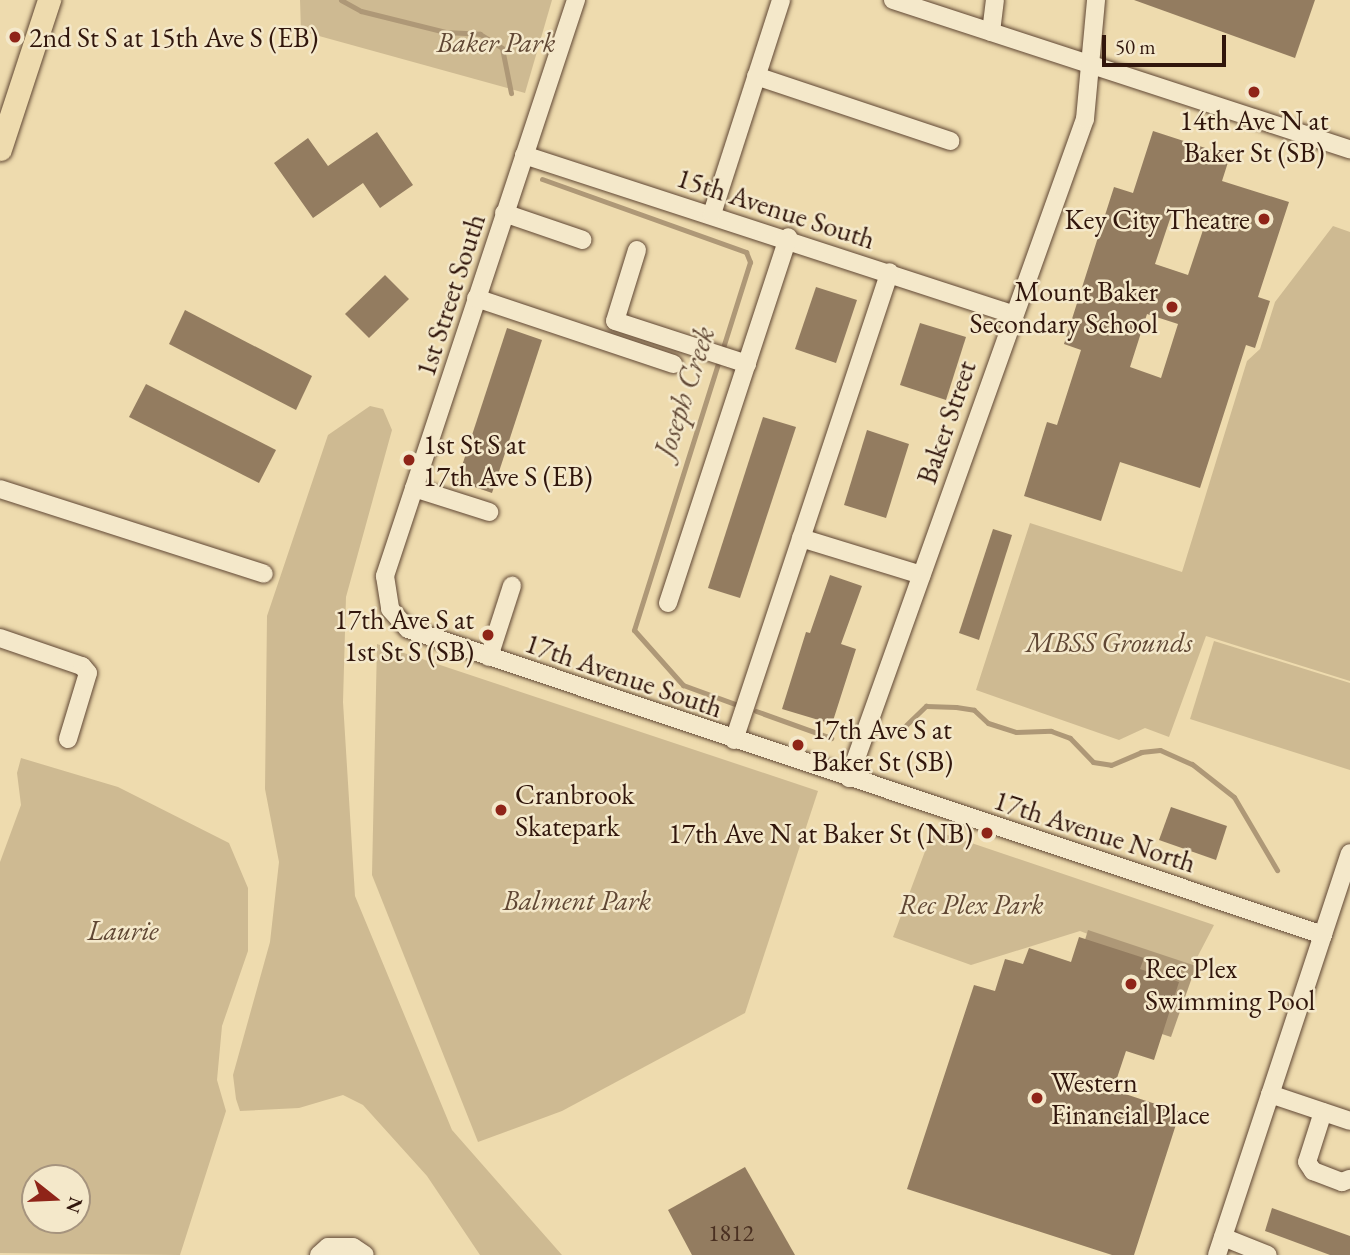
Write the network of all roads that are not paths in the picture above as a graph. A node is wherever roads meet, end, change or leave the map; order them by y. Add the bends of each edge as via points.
1 (50, 0) edge
2 (576, 0) edge
3 (781, 0) edge
4 (893, 0) edge
5 (995, 0) edge
6 (1096, 0) edge
7 (990, 32) junction
8 (1088, 65) junction
9 (756, 76) junction
10 (8, 101) edge
11 (950, 141) dead end
12 (0, 149) edge
13 (1350, 149) edge
14 (524, 155) junction
15 (504, 213) junction
16 (712, 214) junction
17 (788, 237) junction
18 (583, 240) dead end
19 (637, 250) dead end
20 (890, 272) junction
21 (476, 298) junction
22 (1012, 314) junction
23 (673, 364) dead end
24 (747, 364) junction
25 (414, 488) junction
26 (0, 489) edge
27 (489, 512) dead end
28 (801, 538) junction
29 (264, 574) dead end
30 (921, 575) junction
31 (512, 586) dead end
32 (668, 603) dead end
33 (390, 609) joint
34 (0, 638) edge
35 (489, 657) junction
36 (68, 739) dead end
37 (734, 740) junction
38 (849, 778) junction
39 (1350, 853) edge
40 (1323, 934) junction
41 (1270, 1094) junction
42 (1323, 1112) junction
43 (1350, 1121) edge
44 (1350, 1179) edge
45 (1223, 1237) junction
46 (319, 1255) edge
47 (365, 1255) edge
48 (1217, 1255) edge
49 (1268, 1255) edge

1 - 10 main road
2 - 14 street, 1st Street South
3 - 9 street
4 - 7 street
5 - 7 street
6 - 8 street, Baker Street
7 - 8 street
8 - 13 street
8 - 22 street, Baker Street via 1085,119
9 - 11 street
9 - 16 street
10 - 12 main road
14 - 15 street, 1st Street South
14 - 16 street, 15th Avenue South
15 - 18 street
15 - 21 street, 1st Street South
16 - 17 street, 15th Avenue South
17 - 20 street, 15th Avenue South
17 - 24 street
19 - 24 street via 615,321
20 - 22 street, 15th Avenue South
20 - 28 street
21 - 23 street
21 - 25 street, 1st Street South
22 - 30 street, Baker Street
24 - 32 street
25 - 27 street
25 - 33 street, 1st Street South via 385,576
26 - 29 street
28 - 30 street
28 - 37 street
30 - 38 street, Baker Street
31 - 35 street
33 - 35 street, 17th Avenue South via 408,629
34 - 36 street via 82,666 88,673
35 - 37 street, 17th Avenue South
37 - 38 street, 17th Avenue South
38 - 40 street, 17th Avenue North
39 - 40 street
40 - 41 street
41 - 42 street
41 - 45 street
42 - 43 street
42 - 44 street via 1307,1162 1313,1171 1342,1182
45 - 48 street
45 - 49 street
46 - 47 street via 328,1247 353,1247

